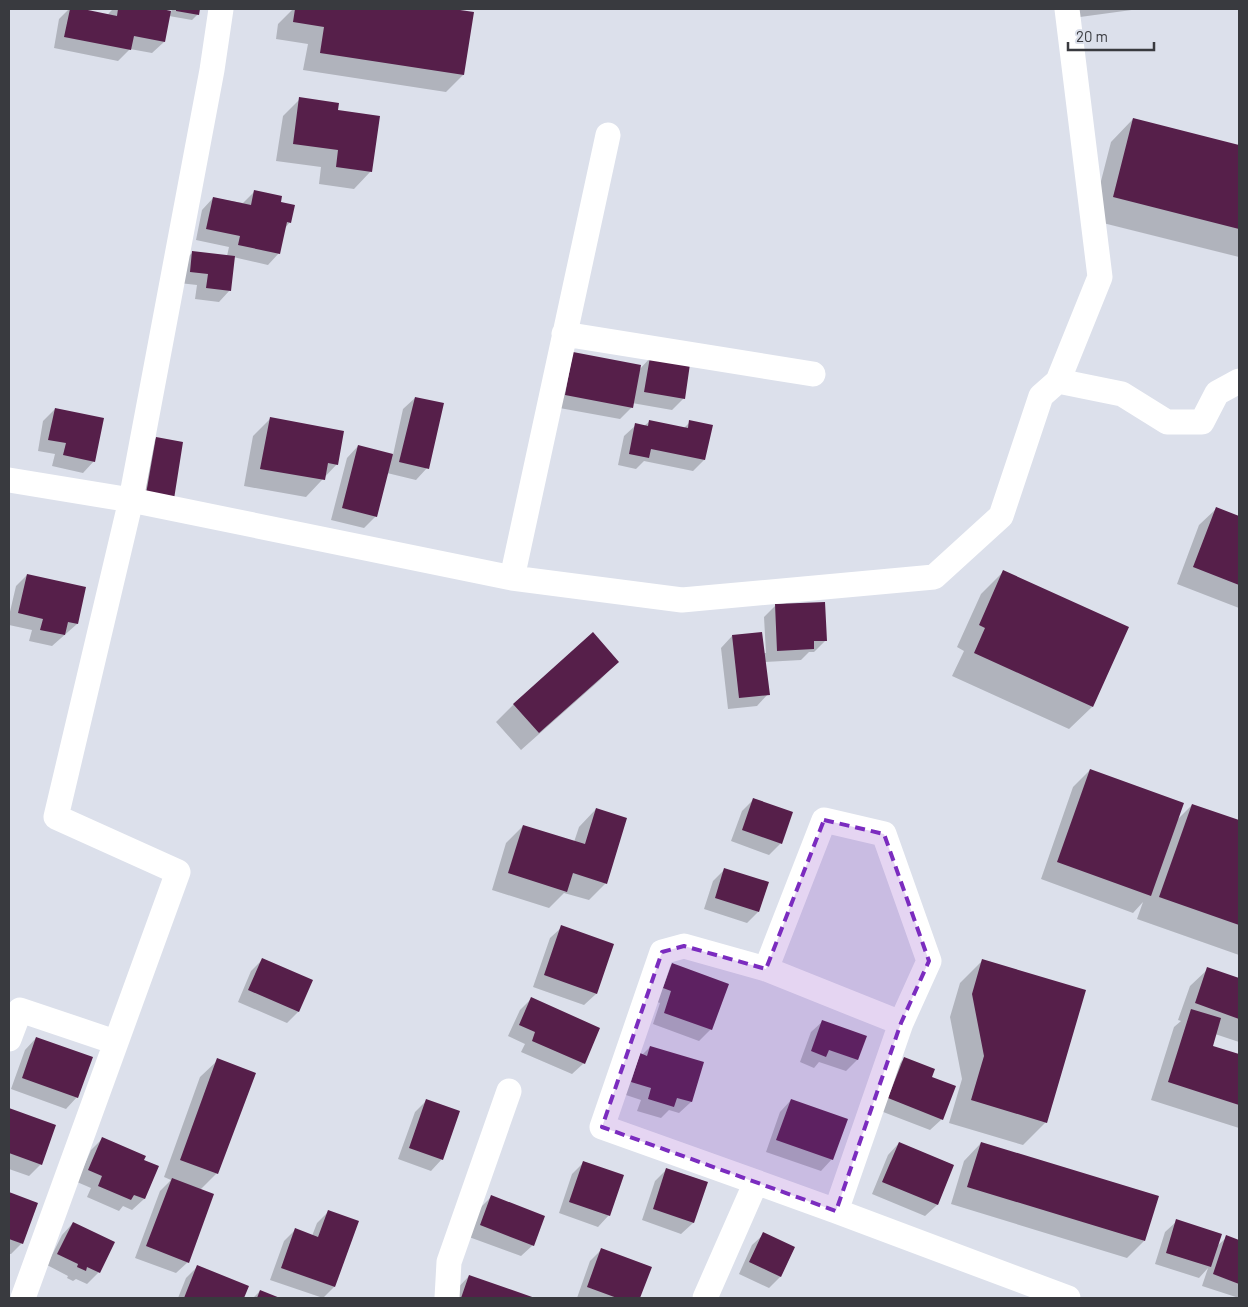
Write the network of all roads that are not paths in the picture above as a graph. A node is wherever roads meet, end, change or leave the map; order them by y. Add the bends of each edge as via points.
1 (221, 9) edge
2 (1067, 9) edge
3 (608, 135) dead end
4 (564, 334) junction
5 (812, 374) dead end
6 (1058, 381) junction
7 (1239, 381) edge
8 (9, 480) edge
9 (131, 500) junction
10 (512, 578) junction
11 (766, 969) junction
12 (901, 1024) junction
13 (9, 1039) edge
14 (115, 1042) junction
15 (509, 1091) dead end
16 (756, 1182) junction
17 (836, 1211) junction
18 (22, 1294) edge
19 (447, 1298) edge
20 (705, 1298) edge
21 (1068, 1298) edge

1 - 9 street
2 - 6 street via 1100,277
3 - 4 street
4 - 5 street
4 - 10 street
6 - 7 street via 1122,394 1167,422 1202,422 1217,393
6 - 10 street via 1041,396 1001,516 934,577 682,600
8 - 9 street
9 - 10 street
9 - 14 street via 56,817 178,872
11 - 12 street
11 - 12 street via 824,820 884,834 929,961
11 - 16 street via 684,946 662,952 602,1128
12 - 17 street
13 - 14 street via 20,1010
14 - 18 street
15 - 19 street via 449,1262
16 - 17 street
16 - 20 street
17 - 21 street

